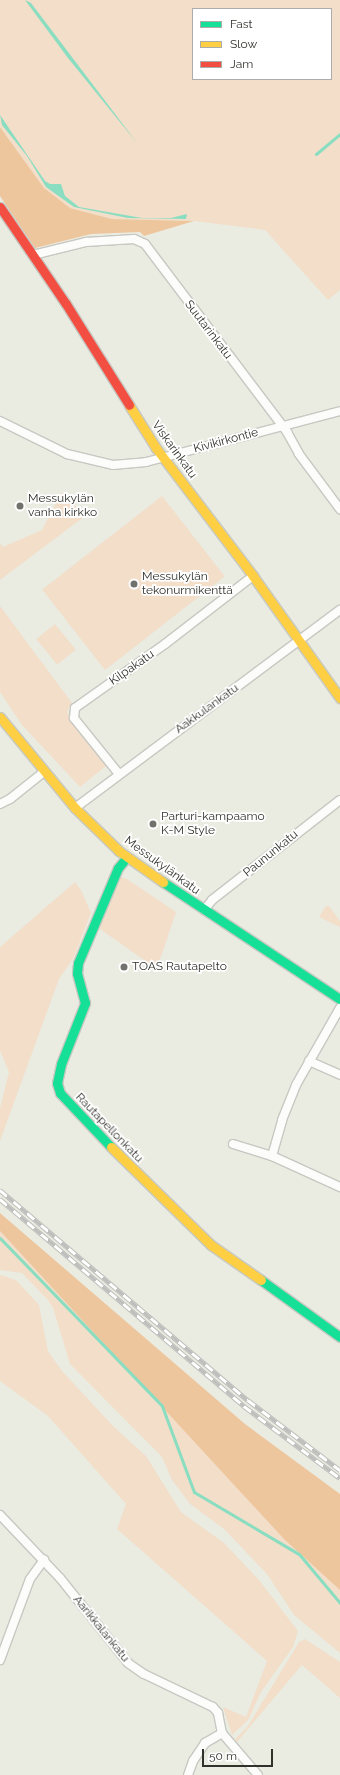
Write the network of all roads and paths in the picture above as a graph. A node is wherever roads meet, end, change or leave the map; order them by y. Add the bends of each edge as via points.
1 (0, 207) edge
2 (33, 255) junction
3 (340, 411) edge
4 (0, 421) edge
5 (282, 426) junction
6 (163, 458) junction
7 (340, 509) edge
8 (253, 576) junction
9 (340, 610) edge
10 (298, 642) junction
11 (340, 698) edge
12 (0, 717) edge
13 (44, 772) junction
14 (119, 774) junction
15 (340, 800) edge
16 (0, 804) edge
17 (75, 808) junction
18 (127, 857) junction
19 (204, 910) junction
20 (340, 999) edge
21 (340, 1008) edge
22 (309, 1061) junction
23 (340, 1075) edge
24 (233, 1144) dead end
25 (272, 1156) junction
26 (340, 1187) edge
27 (340, 1337) edge
28 (0, 1515) edge
29 (44, 1560) junction
30 (0, 1660) edge
31 (222, 1732) junction
32 (188, 1775) edge
33 (258, 1775) edge

1 - 2 street, Viskarinkatu
2 - 5 street, Suutarinkatu via 86,242 134,239 145,244
2 - 6 street, Viskarinkatu
3 - 5 street, Kivikirkontie
4 - 6 street, Kivikirkontie via 67,454 96,463 131,465
5 - 6 street, Kivikirkontie
5 - 7 street, Suutarinkatu via 299,454
6 - 8 street, Viskarinkatu
8 - 10 street, Viskarinkatu
8 - 14 street, Kilpakatu via 166,644 75,708 74,718
9 - 10 street, Aakkulankatu
10 - 11 street, Viskarinkatu
10 - 14 street, Aakkulankatu
12 - 13 street, Messukylänkatu
13 - 16 street
13 - 17 street, Messukylänkatu
14 - 17 street, Aakkulankatu
15 - 19 street, Paununkatu via 212,900
17 - 18 street, Messukylänkatu
18 - 19 street, Messukylänkatu
18 - 27 street, Rautapellonkatu via 118,868 78,963 77,973 85,1003 61,1064 57,1082 60,1093 211,1245
19 - 20 street, Messukylänkatu
21 - 22 street
22 - 23 street
22 - 25 street via 286,1108
24 - 25 street
25 - 26 street
28 - 29 street, Aarikkalankatu
29 - 30 street via 30,1579
29 - 31 street, Aarikkalankatu via 128,1663 144,1674 213,1707 218,1713
31 - 32 street via 205,1743 193,1761
31 - 33 street, Aarikkalankatu

